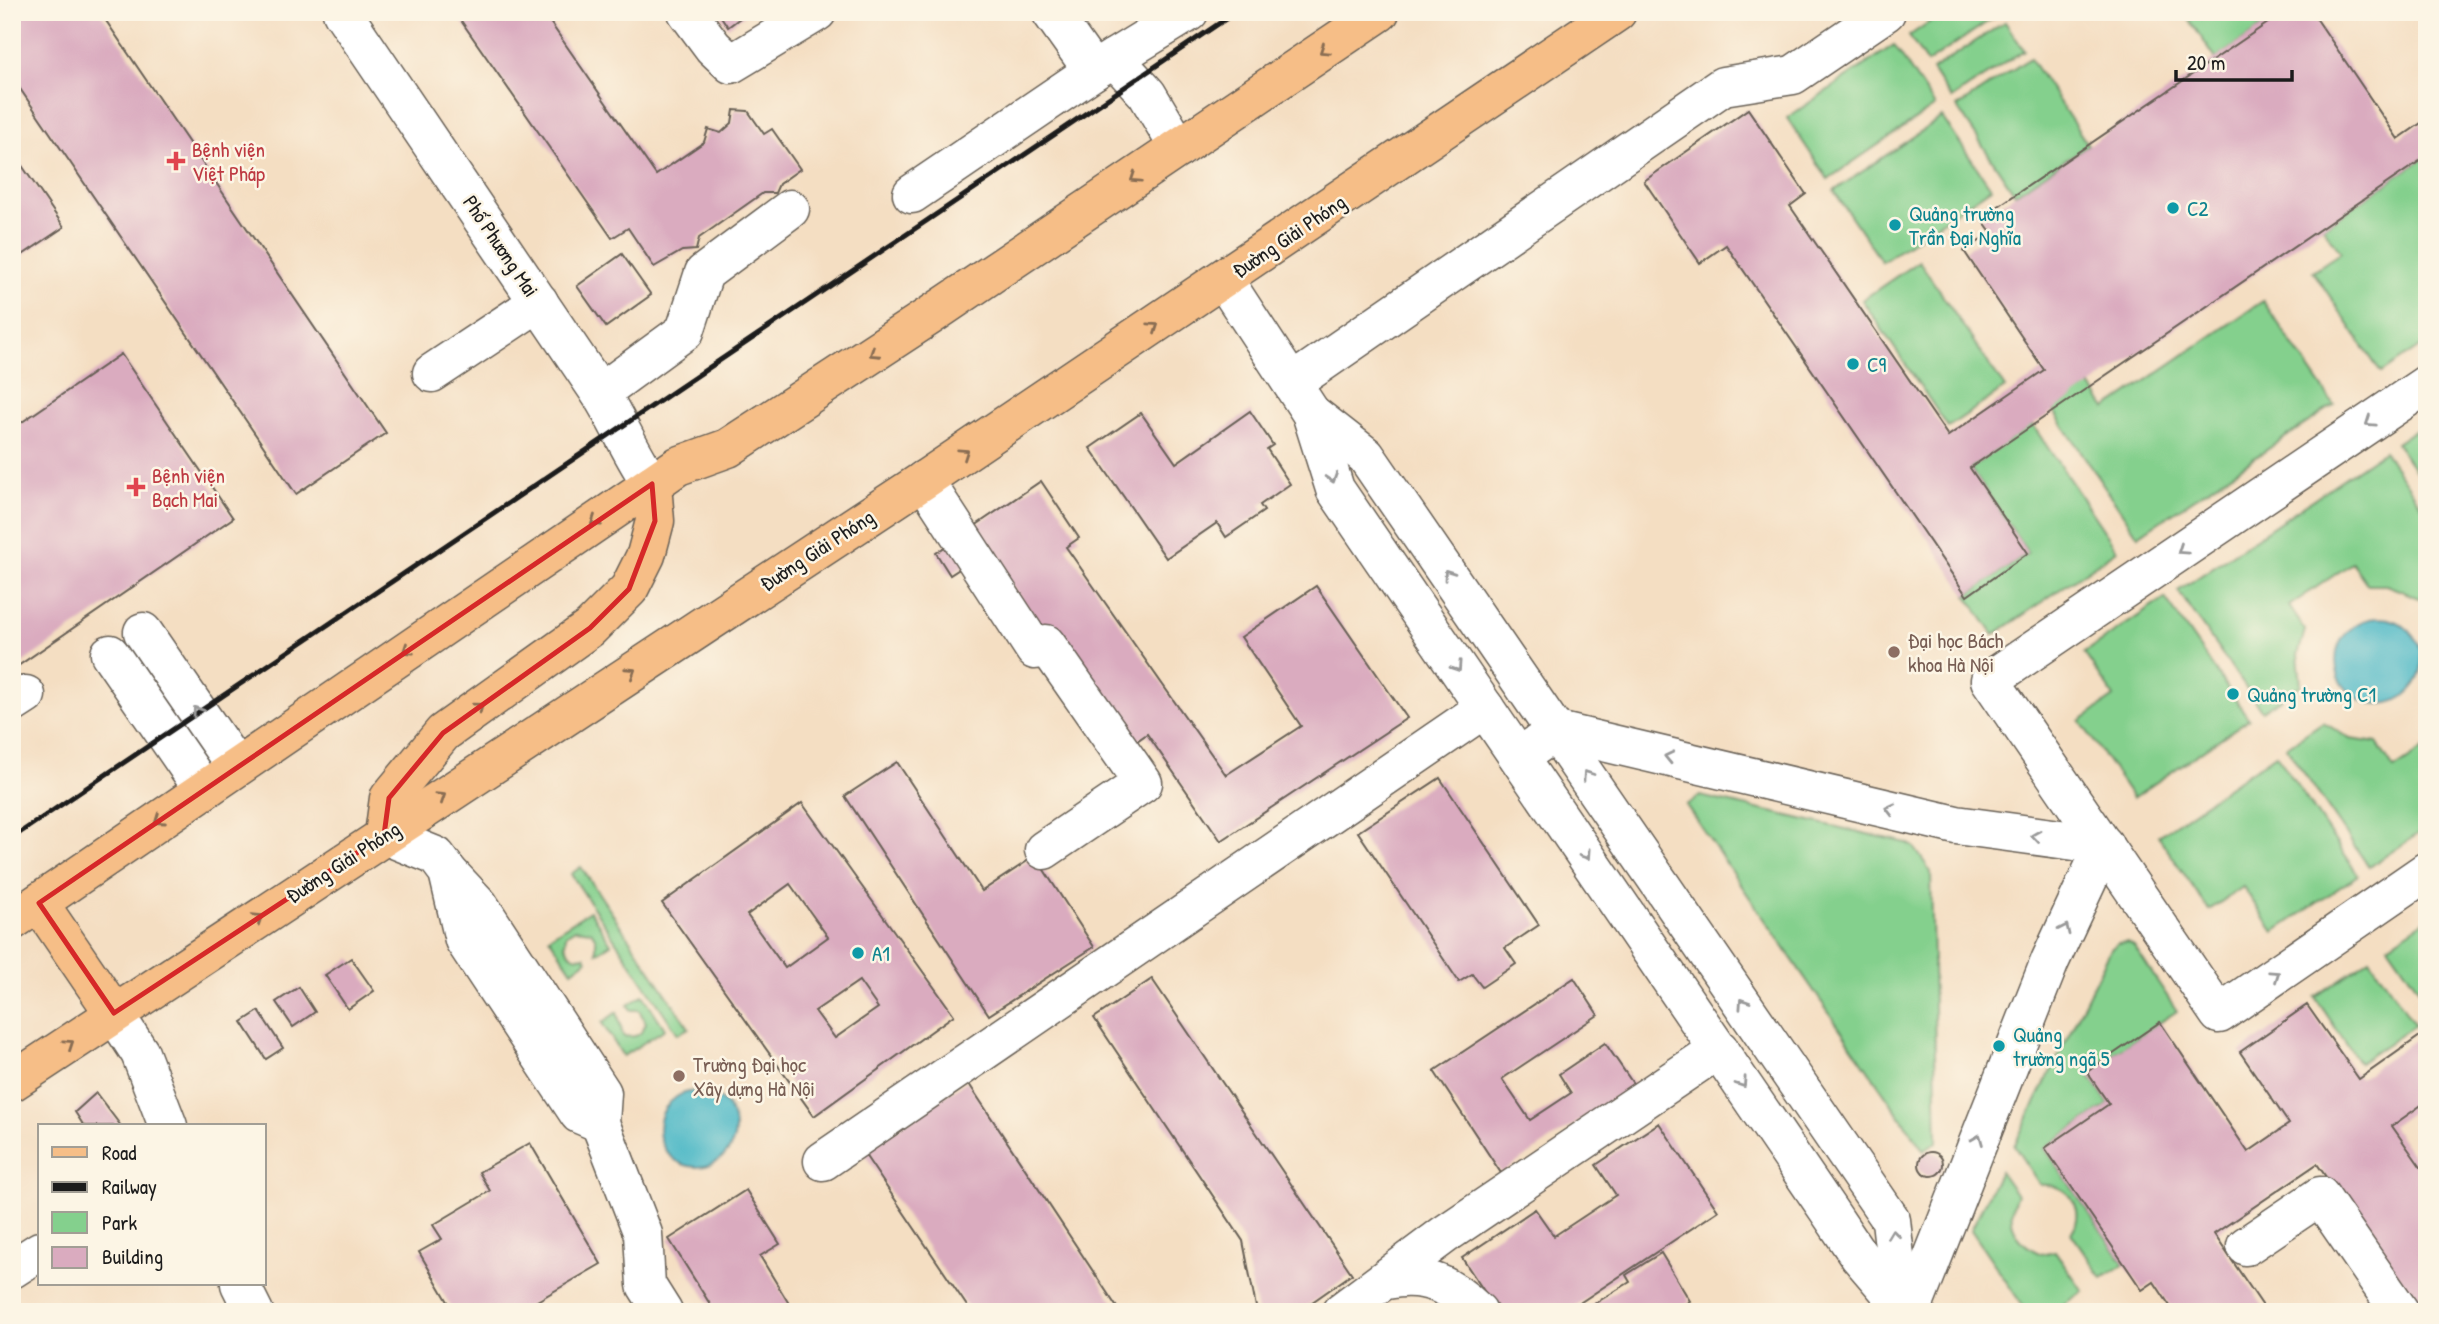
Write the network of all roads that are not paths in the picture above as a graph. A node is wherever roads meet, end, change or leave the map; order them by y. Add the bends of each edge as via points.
1 (342, 12) edge
2 (687, 12) edge
3 (817, 12) edge
4 (1051, 12) edge
5 (1189, 12) edge
6 (1380, 12) edge
7 (1617, 12) edge
8 (1886, 12) edge
9 (1103, 64) junction
10 (1179, 148) junction
11 (912, 194) dead end
12 (790, 209) dead end
13 (1224, 280) junction
14 (539, 302) junction
15 (432, 373) dead end
16 (2427, 384) edge
17 (600, 393) junction
18 (1302, 398) junction
19 (924, 480) junction
20 (652, 484) junction
21 (143, 632) dead end
22 (110, 654) dead end
23 (1485, 708) junction
24 (1557, 731) junction
25 (1519, 757) junction
26 (236, 768) junction
27 (203, 789) junction
28 (384, 835) junction
29 (2104, 845) junction
30 (1044, 850) dead end
31 (2427, 871) edge
32 (26, 912) edge
33 (114, 1013) junction
34 (1718, 1049) junction
35 (12, 1082) edge
36 (167, 1124) edge
37 (823, 1160) dead end
38 (2246, 1246) dead end
39 (38, 1252) edge
40 (12, 1269) edge
41 (1387, 1280) junction
42 (241, 1286) edge
43 (1906, 1309) edge
44 (254, 1312) edge
45 (663, 1312) edge
46 (1341, 1312) edge
47 (1478, 1312) edge
48 (2400, 1312) edge

1 - 14 street, Phố Phương Mai
2 - 3 street via 732,64
4 - 9 street
5 - 9 street
6 -> 10 main road
7 - 13 main road, Đường Giải Phóng
8 - 18 street via 1793,75 1723,86
9 - 10 street via 1147,94
9 - 11 street
10 -> 20 main road via 728,448 678,466
12 - 17 street via 704,273 685,331
13 - 18 street
19 -> 13 main road, Đường Giải Phóng
14 - 15 street
14 - 17 street, Phố Phương Mai
16 -> 29 street via 1990,680
17 - 20 street, Phố Phương Mai
18 -> 23 street via 1335,489
24 -> 18 street via 1366,456
28 -> 19 main road, Đường Giải Phóng
19 - 30 street via 1035,650 1046,644 1143,783
20 -> 26 main road
28 -> 20 main road via 389,798 443,733 590,628 628,589 646,555 655,521
26 -> 21 street
22 - 27 street
23 - 25 street
23 - 37 street
24 - 25 street
29 -> 24 street via 1956,825
43 -> 24 street via 1891,1220
25 -> 34 street
26 - 27 main road
27 -> 32 main road
33 -> 28 main road, Đường Giải Phóng
28 - 45 street via 436,856 448,872 464,940 579,1114 600,1123 643,1234 646,1285
29 -> 31 street via 2218,1014
43 -> 29 street via 2045,974
32 - 33 main road
35 -> 33 main road, Đường Giải Phóng
33 - 36 street via 140,1053
34 - 41 street via 1444,1235
34 -> 43 street via 1859,1256
38 - 48 street via 2320,1196
39 - 40 street
41 - 46 street
41 - 47 street via 1425,1277 1447,1286
42 - 44 street

